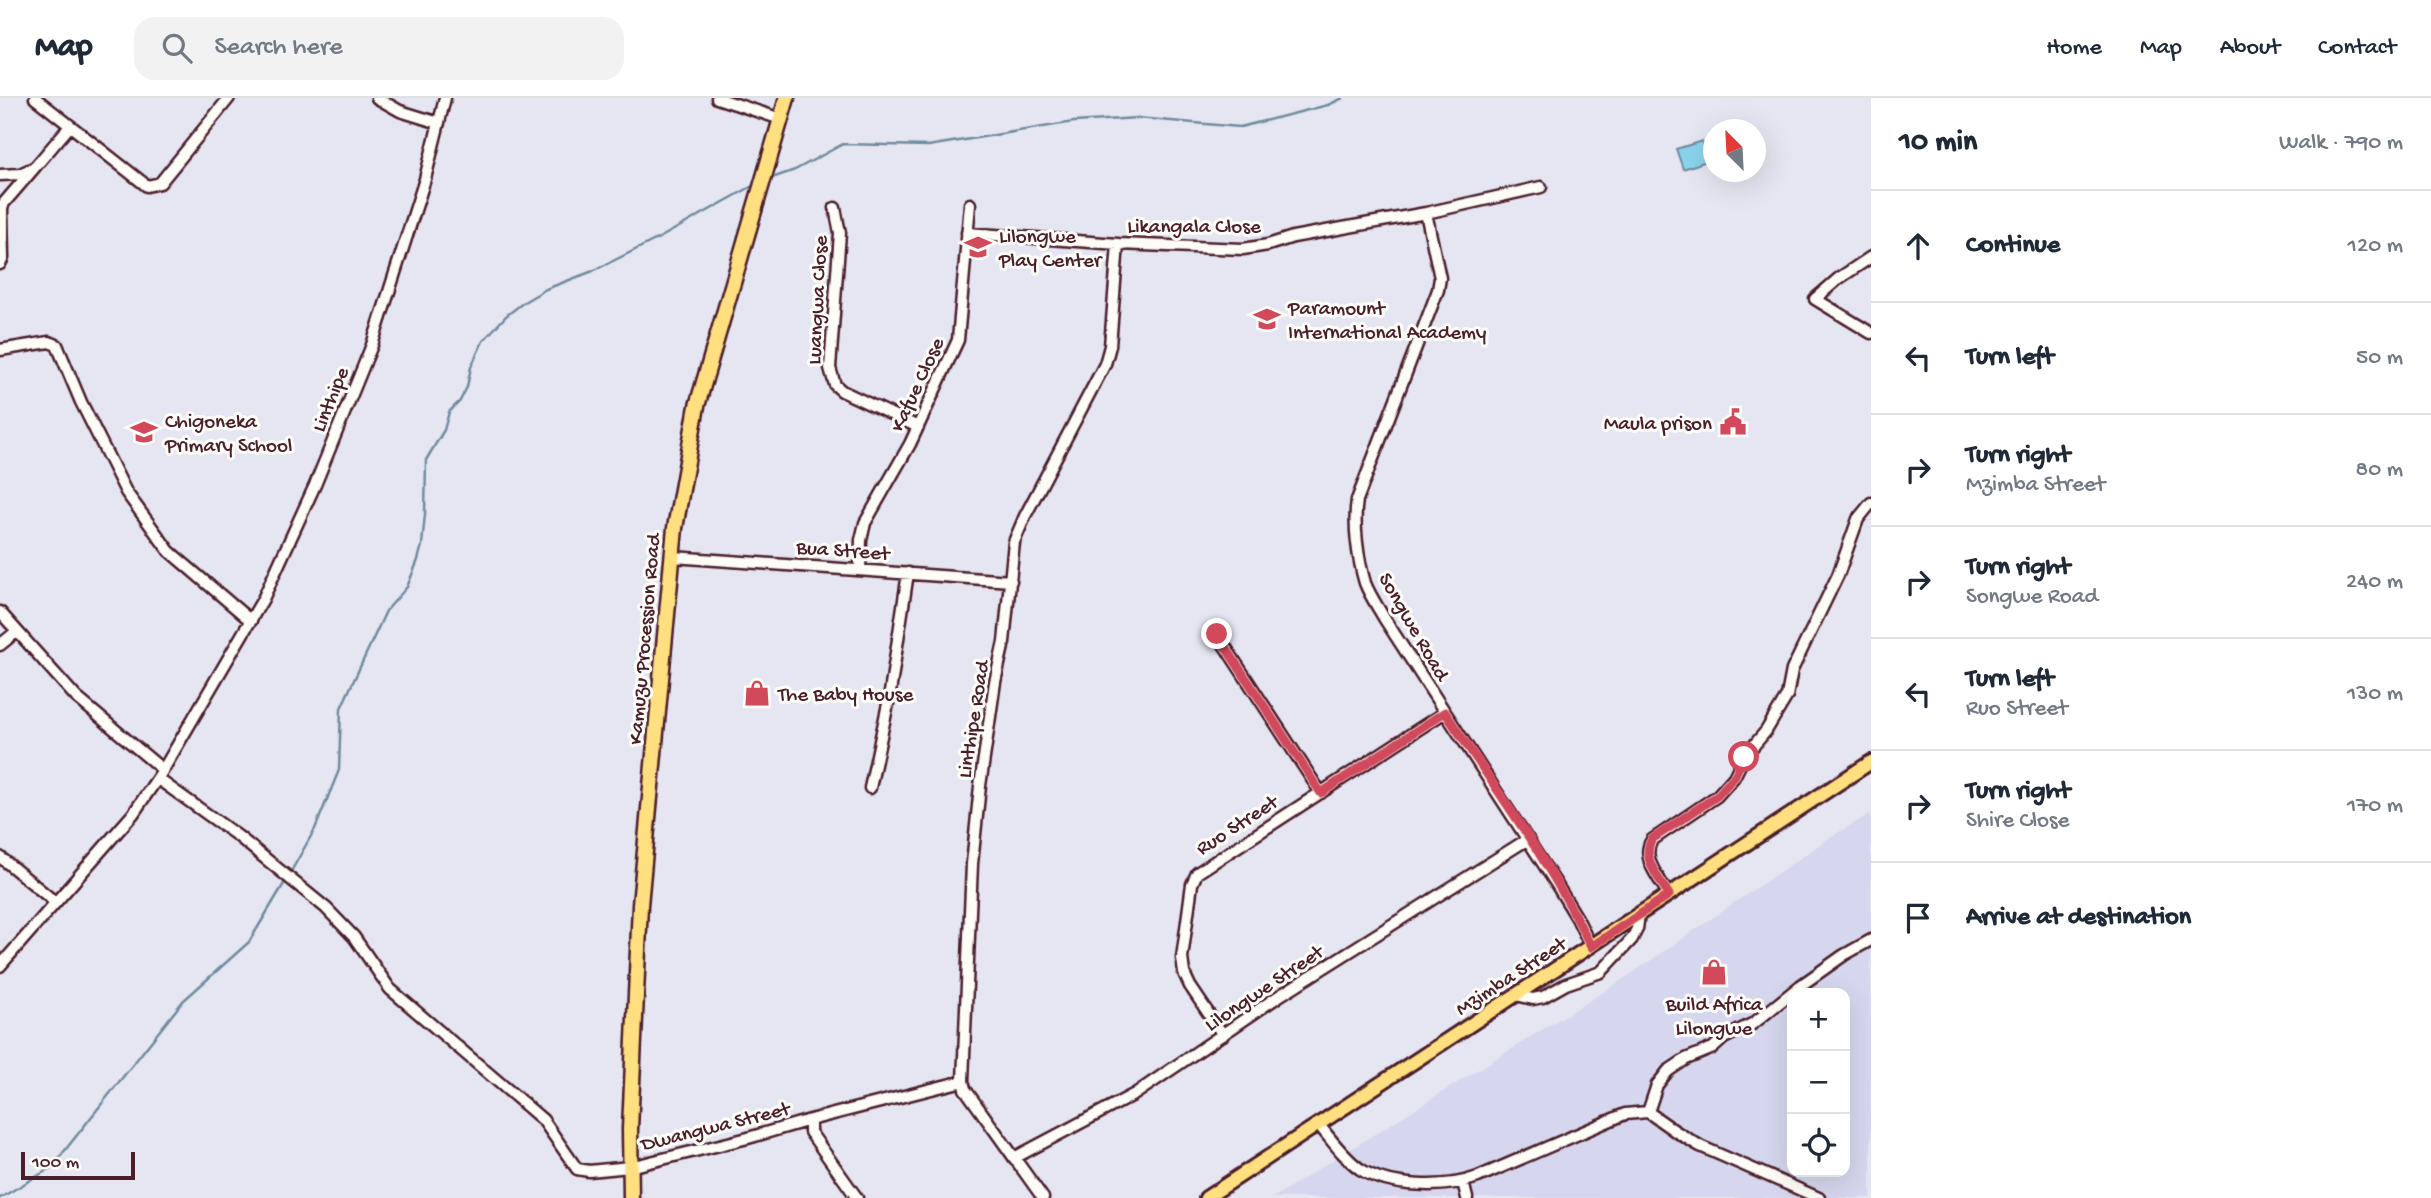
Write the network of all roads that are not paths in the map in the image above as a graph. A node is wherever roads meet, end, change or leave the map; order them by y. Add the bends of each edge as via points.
1 (35, 98) edge
2 (229, 98) edge
3 (377, 98) edge
4 (445, 98) edge
5 (717, 98) edge
6 (787, 98) edge
7 (781, 119) junction
8 (439, 123) junction
9 (70, 126) junction
10 (35, 167) junction
11 (0, 175) edge
12 (1541, 187) dead end
13 (970, 204) dead end
14 (835, 208) dead end
15 (1426, 213) junction
16 (967, 233) junction
17 (1118, 244) junction
18 (1871, 257) edge
19 (0, 264) edge
20 (1871, 333) edge
21 (0, 350) edge
22 (918, 428) junction
23 (1871, 503) edge
24 (673, 557) junction
25 (860, 569) junction
26 (908, 573) junction
27 (1011, 581) junction
28 (0, 612) edge
29 (251, 621) junction
30 (16, 632) junction
31 (1217, 634) dead end
32 (0, 645) edge
33 (1445, 712) junction
34 (1871, 762) edge
35 (161, 774) junction
36 (870, 788) dead end
37 (1321, 793) junction
38 (1528, 839) junction
39 (0, 857) edge
40 (1669, 895) junction
41 (55, 902) junction
42 (1639, 914) junction
43 (1871, 940) edge
44 (1591, 947) junction
45 (0, 966) edge
46 (1516, 995) junction
47 (1223, 1035) junction
48 (963, 1081) junction
49 (1648, 1112) junction
50 (809, 1123) junction
51 (1318, 1124) junction
52 (1014, 1158) junction
53 (630, 1167) junction
54 (1463, 1182) junction
55 (631, 1198) edge
56 (857, 1198) edge
57 (1043, 1198) edge
58 (1206, 1198) edge
59 (1466, 1198) edge
60 (1819, 1198) edge

1 - 9 street
2 - 9 street via 153,186 142,183
3 - 8 street
4 - 8 street, Linthipe
5 - 7 street
6 - 7 highway, Kamuzu Procession Road
7 - 24 highway, Kamuzu Procession Road via 697,405
8 - 29 street, Linthipe via 372,345 315,485
9 - 10 street
10 - 11 street
10 - 19 street via 4,203
12 - 15 street, Likangala Close
13 - 16 street, Kafue Close
14 - 22 street, Luangwa Close via 840,233 830,353 835,385
15 - 17 street, Likangala Close via 1243,249
15 - 33 street, Songwe Road via 1440,278 1438,290 1357,500 1355,519 1366,585
16 - 17 street, Likangala Close
16 - 22 street, Kafue Close via 958,340
17 - 27 street, Linthipe Road via 1105,364 1018,530
18 - 20 street via 1815,299
21 - 29 street via 49,342 57,345 126,492 169,551
22 - 25 street, Kafue Close via 865,523
23 - 40 street via 1858,519 1838,575 1792,670 1787,696 1766,731 1717,796 1649,844 1650,861
24 - 25 street, Bua Street
24 - 53 highway, Kamuzu Procession Road via 640,905
25 - 26 street, Bua Street
26 - 27 street, Bua Street
26 - 36 street
27 - 48 street, Linthipe Road via 972,864
28 - 30 street
29 - 35 street, Linthipe
30 - 32 street
30 - 35 street via 76,697
31 - 37 street
33 - 37 street, Ruo Street
33 - 38 street, Songwe Road
34 - 40 main road, Mzimba Street
35 - 41 street, Linthipe via 133,814
35 - 53 street, Dwangwa Street via 326,908 354,937 390,989 544,1120 577,1169
37 - 47 street, Ruo Street via 1193,879 1184,973
38 - 44 street, Songwe Road
38 - 47 street, Lilongwe Street
39 - 41 street
40 - 42 main road, Mzimba Street
41 - 45 street, Linthipe
42 - 44 main road, Mzimba Street
42 - 46 street via 1632,939 1601,972 1544,997
43 - 49 street via 1800,986 1754,1023 1668,1071
44 - 46 main road, Mzimba Street
46 - 51 main road, Mzimba Street
47 - 52 street, Lilongwe Street via 1135,1094
48 - 50 street, Dwangwa Street
48 - 52 street
49 - 54 street via 1625,1114
49 - 60 street via 1700,1146
50 - 53 street, Dwangwa Street
50 - 56 street via 810,1132
51 - 54 street via 1347,1158 1372,1176 1406,1183
51 - 58 main road, Mzimba Street
52 - 57 street
53 - 55 highway, Kamuzu Procession Road
54 - 59 street

